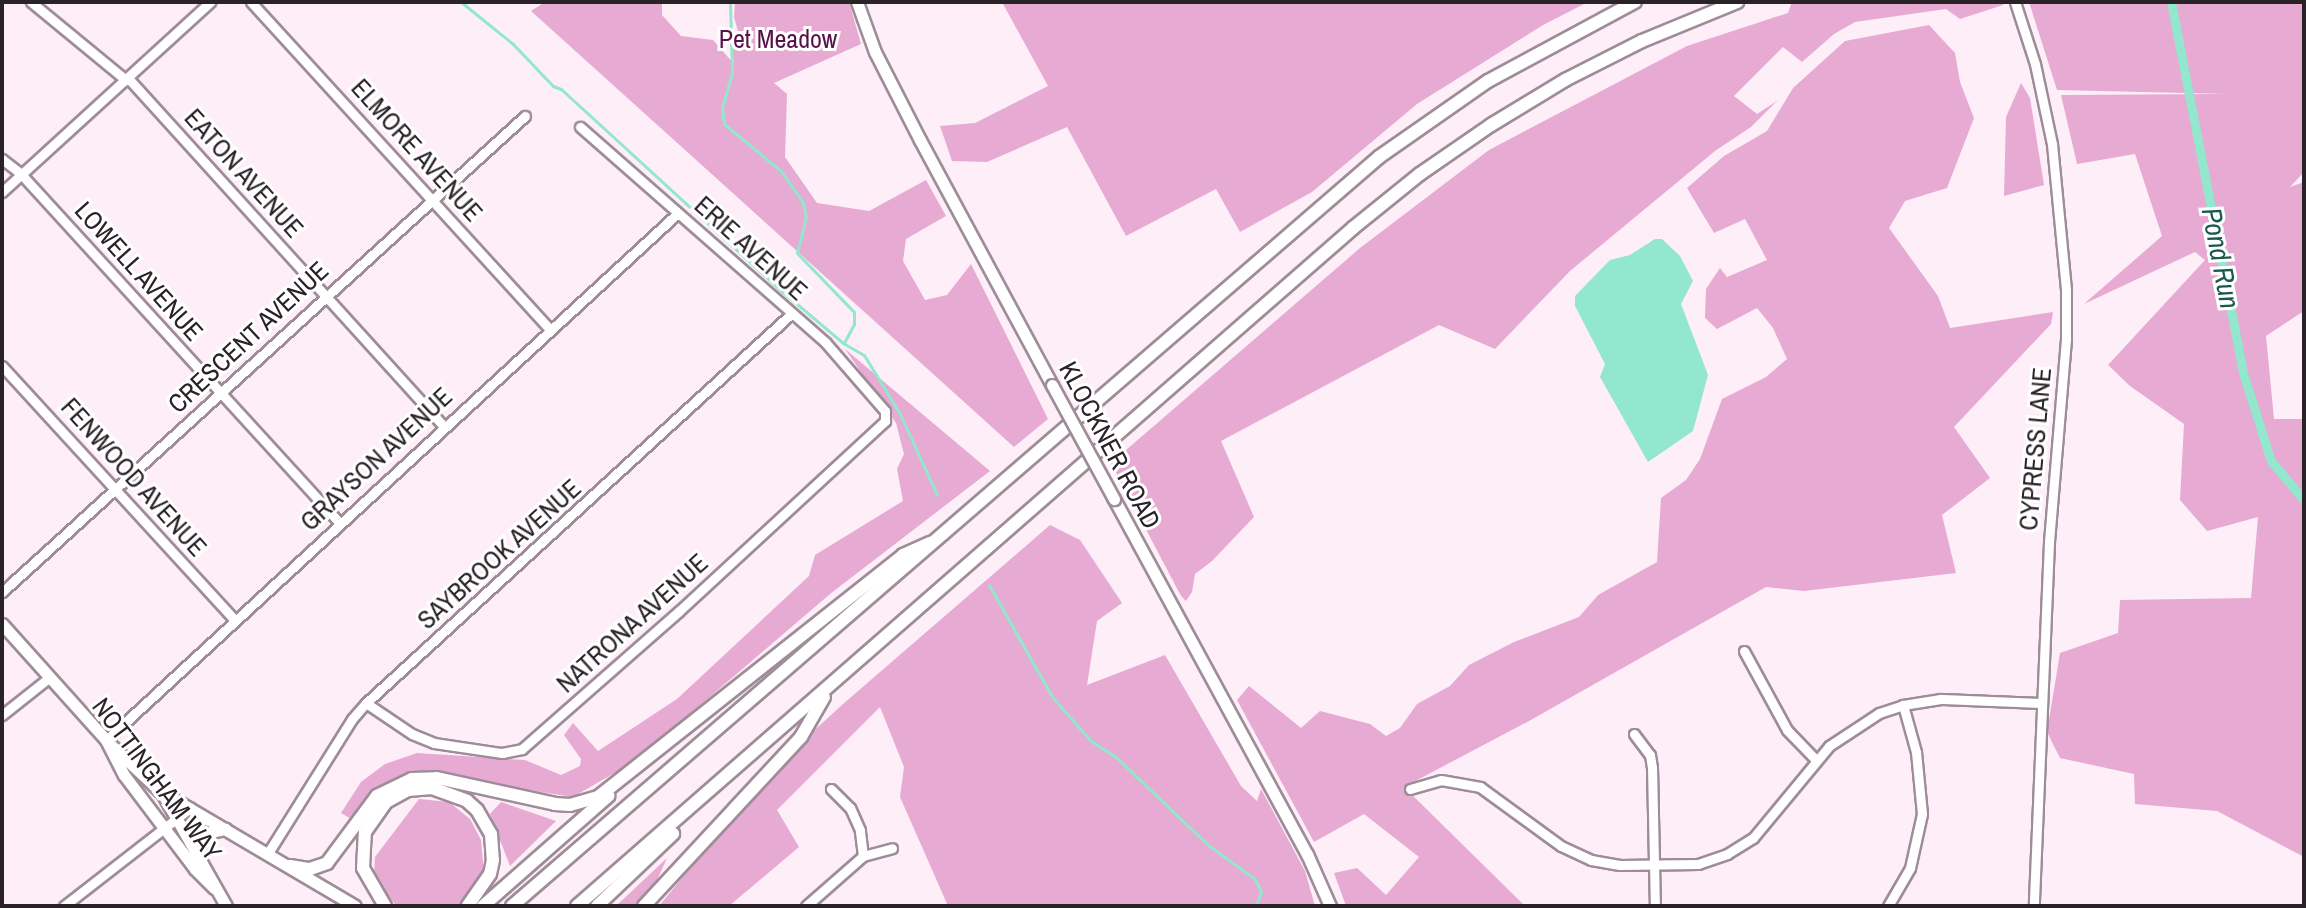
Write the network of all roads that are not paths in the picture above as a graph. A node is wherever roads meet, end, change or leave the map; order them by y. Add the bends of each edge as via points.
1 (31, 2) edge
2 (210, 2) edge
3 (251, 2) edge
4 (857, 2) edge
5 (1635, 2) edge
6 (1737, 2) edge
7 (2015, 2) edge
8 (127, 79) junction
9 (525, 116) dead end
10 (580, 127) dead end
11 (2, 159) edge
12 (21, 174) junction
13 (2, 192) edge
14 (431, 198) junction
15 (678, 213) junction
16 (325, 296) junction
17 (791, 314) junction
18 (550, 329) junction
19 (2, 366) edge
20 (221, 393) junction
21 (885, 411) joint
22 (443, 426) junction
23 (115, 489) junction
24 (339, 522) junction
25 (944, 536) junction
26 (2, 592) edge
27 (234, 619) junction
28 (2, 624) edge
29 (1744, 651) dead end
30 (50, 677) junction
31 (829, 689) junction
32 (366, 703) junction
33 (2042, 703) junction
34 (1903, 705) junction
35 (2, 715) edge
36 (790, 723) junction
37 (1634, 734) dead end
38 (106, 740) junction
39 (652, 756) junction
40 (1816, 760) junction
41 (831, 789) dead end
42 (1410, 789) dead end
43 (160, 791) junction
44 (190, 808) junction
45 (175, 820) junction
46 (165, 829) junction
47 (226, 829) junction
48 (892, 848) dead end
49 (268, 853) junction
50 (863, 856) junction
51 (290, 866) junction
52 (1654, 866) junction
53 (214, 888) junction
54 (810, 904) edge
55 (64, 906) edge
56 (226, 906) edge
57 (355, 906) edge
58 (385, 906) edge
59 (468, 906) edge
60 (483, 906) edge
61 (512, 906) edge
62 (577, 906) edge
63 (597, 906) edge
64 (644, 906) edge
65 (1330, 906) edge
66 (1655, 906) edge
67 (1888, 906) edge
68 (2034, 906) edge

1 - 8 street, EATON AVENUE
2 - 8 street
3 - 14 street, ELMORE AVENUE
4 - 65 main road, KLOCKNER ROAD, bridge via 875,52 920,140 1307,854
5 - 25 highway via 1526,58 1379,157
6 - 31 highway via 1565,80 1420,174
7 - 33 street, CYPRESS LANE via 2052,144 2066,290
8 - 12 street
8 - 16 street, EATON AVENUE
9 - 14 street, CRESCENT AVENUE
10 - 15 street, ERIE AVENUE
11 - 12 street, LOWELL AVENUE
12 - 13 street
12 - 20 street, LOWELL AVENUE
14 - 16 street, CRESCENT AVENUE
14 - 18 street, ELMORE AVENUE
15 - 17 street, ERIE AVENUE
15 - 18 street, GRAYSON AVENUE
16 - 20 street, CRESCENT AVENUE
16 - 22 street, EATON AVENUE
17 - 21 street, ERIE AVENUE via 825,342
17 - 32 street, SAYBROOK AVENUE
18 - 22 street, GRAYSON AVENUE
19 - 23 street, FENWOOD AVENUE
20 - 23 street, CRESCENT AVENUE
20 - 24 street, LOWELL AVENUE
21 - 32 street, NATRONA AVENUE via 882,426 522,749 502,753 434,743
22 - 24 street, GRAYSON AVENUE
23 - 26 street, CRESCENT AVENUE
23 - 27 street, FENWOOD AVENUE
24 - 27 street, GRAYSON AVENUE
25 - 39 highway via 903,555
25 - 61 highway
27 - 38 street, GRAYSON AVENUE
28 - 30 main road, NOTTINGHAM WAY
29 - 40 street via 1787,730
30 - 35 street
30 - 38 main road, NOTTINGHAM WAY
31 - 36 highway
31 - 64 highway via 801,737
32 - 49 street, SAYBROOK AVENUE
33 - 34 street via 1941,699
33 - 68 street, CYPRESS LANE
34 - 40 street via 1860,723
34 - 67 street via 1918,762 1922,814 1910,868
36 - 62 highway
36 - 63 highway
37 - 52 street via 1650,755
38 - 43 main road
38 - 46 main road, NOTTINGHAM WAY via 124,775
39 - 51 highway via 598,797 570,805 426,777 397,783 367,807 327,863 310,869
39 - 60 highway
40 - 52 street via 1765,828 1741,847 1698,864
41 - 50 street via 850,808
42 - 52 street via 1441,780 1468,783 1490,792 1577,855 1608,864
43 - 44 main road
43 - 45 main road, NOTTINGHAM WAY
44 - 45 street
44 - 47 main road
45 - 46 street
45 - 53 main road, NOTTINGHAM WAY
46 - 53 main road, NOTTINGHAM WAY
46 - 55 street
47 - 49 main road
47 - 53 main road via 206,831 198,839
48 - 50 street
49 - 51 main road
50 - 54 street
51 - 57 main road
52 - 66 street
53 - 56 main road, NOTTINGHAM WAY
58 - 59 highway via 363,868 365,832 386,802 420,788 444,790 467,801 491,834 490,874

